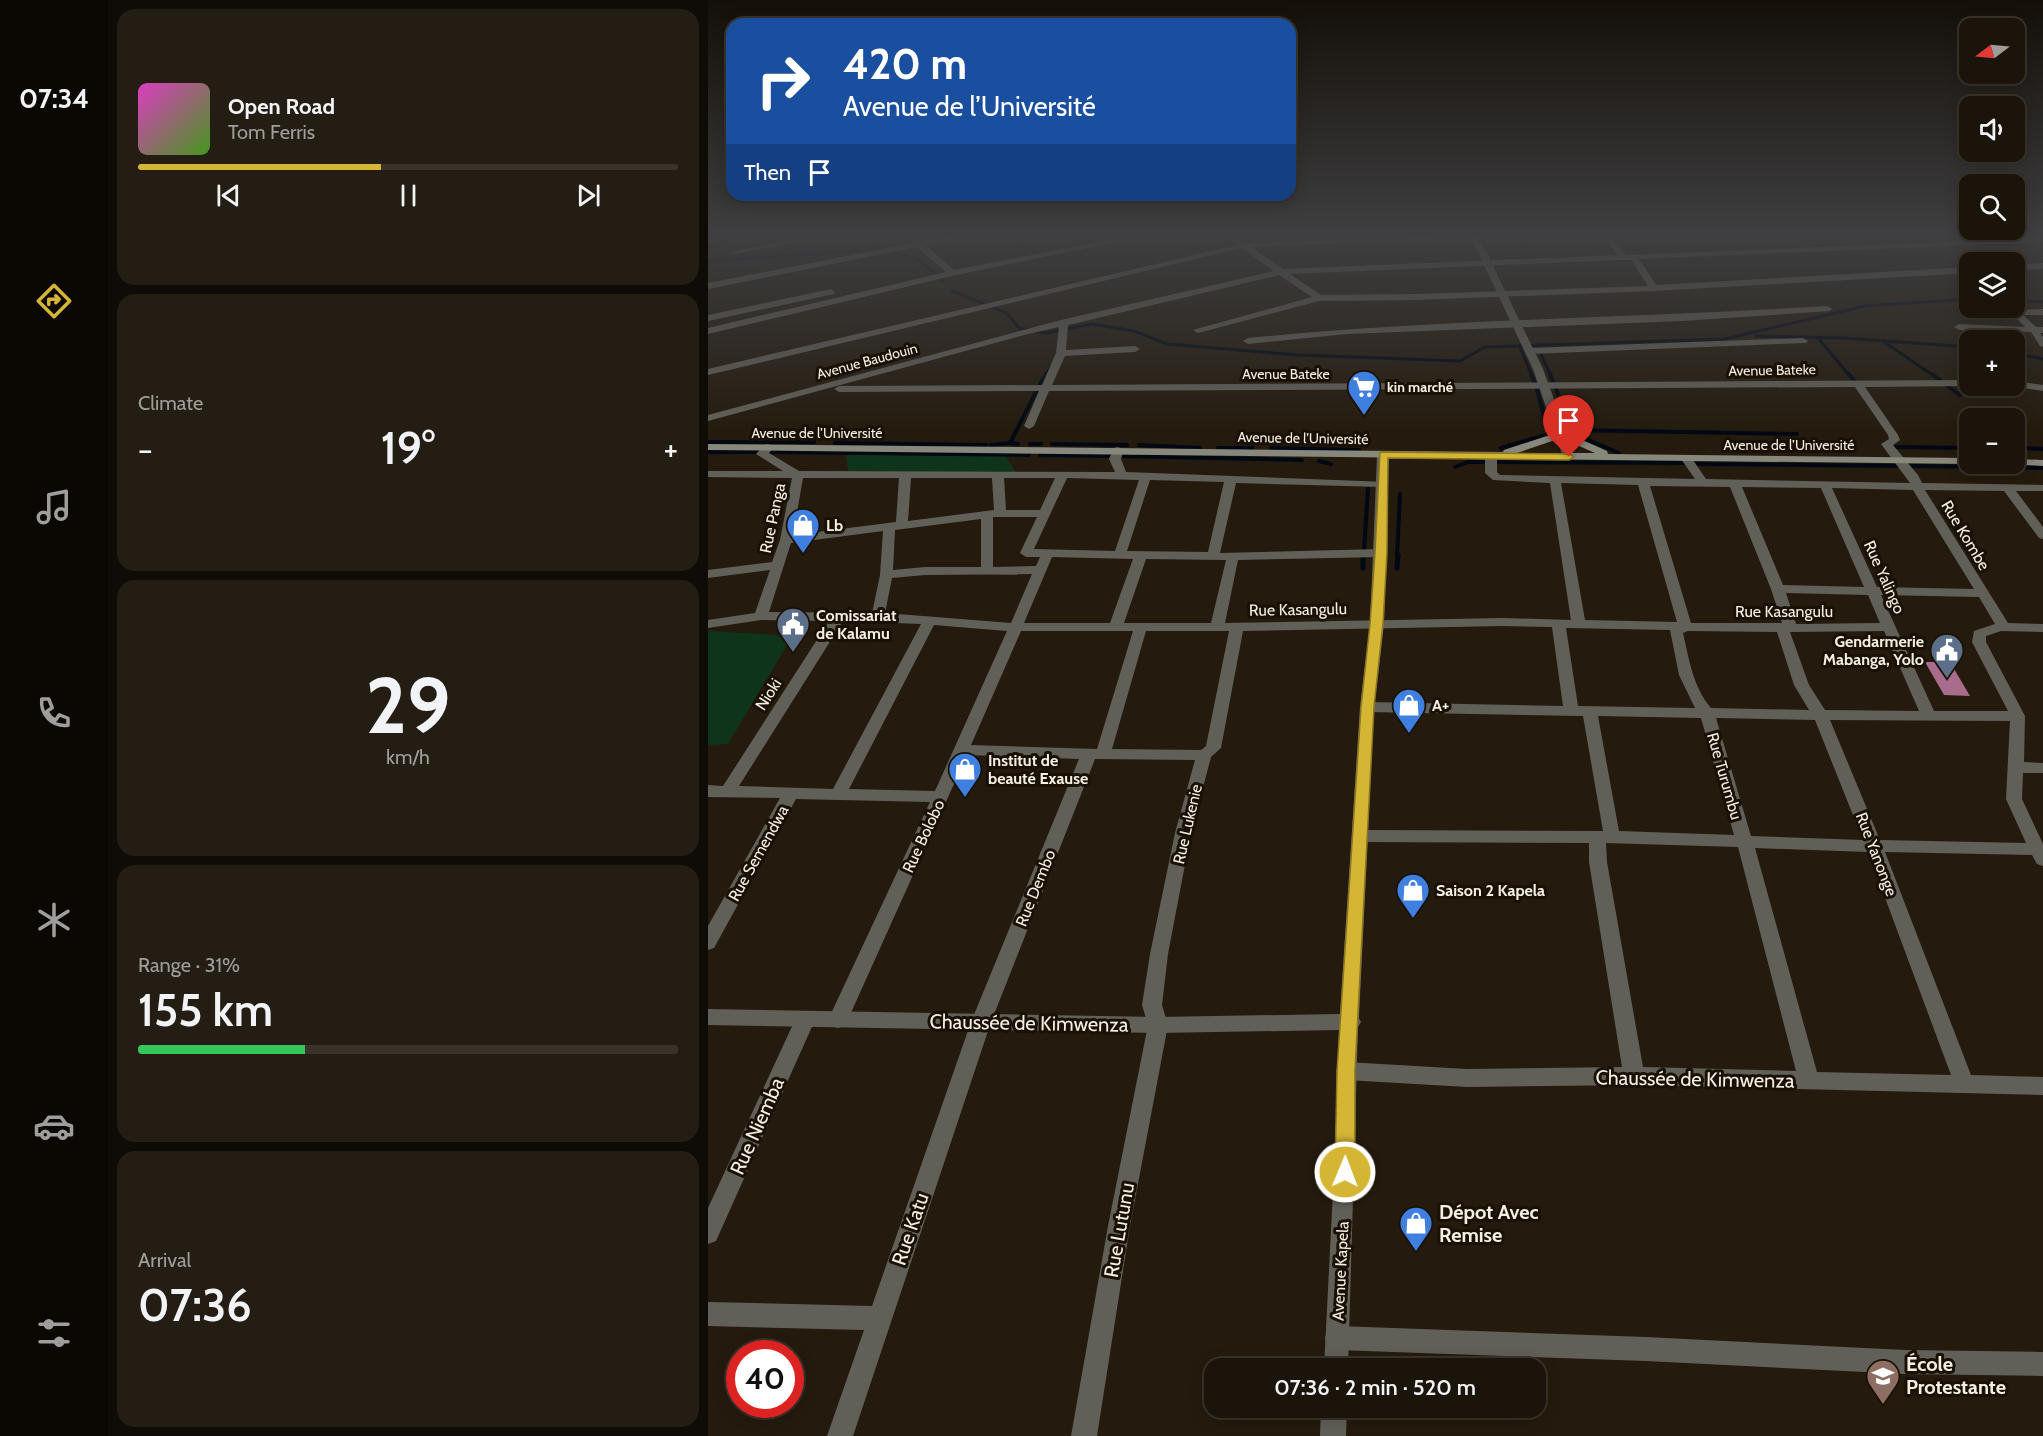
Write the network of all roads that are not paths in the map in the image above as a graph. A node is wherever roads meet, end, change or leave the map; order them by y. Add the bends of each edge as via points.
1 (794, 300) edge
2 (836, 300) edge
3 (1012, 300) edge
4 (1169, 300) edge
5 (1308, 300) edge
6 (1504, 300) edge
7 (1827, 309) dead end
8 (2043, 312) edge
9 (708, 318) edge
10 (1517, 325) junction
11 (1064, 327) junction
12 (1959, 327) dead end
13 (2038, 329) edge
14 (708, 330) edge
15 (1198, 330) dead end
16 (1248, 341) dead end
17 (1803, 341) dead end
18 (2043, 344) edge
19 (1528, 347) junction
20 (1135, 349) dead end
21 (1061, 353) junction
22 (708, 372) edge
23 (1857, 382) junction
24 (1959, 382) edge
25 (2025, 386) edge
26 (1045, 387) junction
27 (1546, 387) junction
28 (2043, 388) edge
29 (818, 389) junction
30 (708, 418) edge
31 (1029, 426) dead end
32 (1562, 434) junction
33 (708, 447) edge
34 (768, 447) junction
35 (1118, 450) junction
36 (1383, 455) junction
37 (1491, 456) junction
38 (1569, 457) junction
39 (1614, 458) junction
40 (1688, 459) junction
41 (1901, 460) junction
42 (1959, 461) edge
43 (2025, 462) edge
44 (2043, 463) edge
45 (708, 474) edge
46 (798, 475) junction
47 (905, 475) junction
48 (998, 476) junction
49 (1062, 476) junction
50 (1122, 476) junction
51 (1146, 476) junction
52 (1231, 479) junction
53 (1555, 480) junction
54 (1643, 483) junction
55 (1703, 483) junction
56 (1383, 484) junction
57 (1735, 484) junction
58 (1825, 485) junction
59 (1917, 486) junction
60 (2008, 488) junction
61 (2043, 488) edge
62 (994, 514) junction
63 (1044, 514) junction
64 (896, 527) junction
65 (2043, 536) edge
66 (786, 540) junction
67 (1048, 553) junction
68 (1381, 553) junction
69 (1120, 554) junction
70 (1141, 555) junction
71 (1213, 556) junction
72 (1233, 556) junction
73 (779, 565) junction
74 (987, 569) junction
75 (1040, 570) junction
76 (708, 574) edge
77 (885, 575) junction
78 (1778, 590) junction
79 (1873, 591) junction
80 (1982, 593) junction
81 (761, 616) junction
82 (839, 616) junction
83 (878, 616) junction
84 (929, 621) junction
85 (1558, 623) junction
86 (708, 624) edge
87 (1377, 624) junction
88 (1579, 624) junction
89 (1116, 626) junction
90 (1141, 626) junction
91 (1014, 627) junction
92 (1217, 627) junction
93 (1237, 627) junction
94 (1685, 627) junction
95 (1786, 627) junction
96 (1889, 627) junction
97 (2004, 627) junction
98 (2043, 628) edge
99 (1367, 707) junction
100 (1571, 710) junction
101 (1590, 711) junction
102 (1707, 713) junction
103 (1821, 715) junction
104 (1929, 716) junction
105 (2018, 716) junction
106 (962, 750) junction
107 (1096, 754) junction
108 (1204, 755) junction
109 (2015, 767) junction
110 (2043, 768) edge
111 (708, 791) edge
112 (728, 791) junction
113 (791, 793) junction
114 (839, 793) junction
115 (941, 797) junction
116 (1361, 836) junction
117 (1605, 837) junction
118 (1744, 840) junction
119 (1874, 846) junction
120 (2040, 854) edge
121 (708, 943) edge
122 (708, 1017) edge
123 (805, 1020) junction
124 (838, 1020) junction
125 (1351, 1022) junction
126 (981, 1023) junction
127 (1158, 1025) junction
128 (1346, 1071) junction
129 (1634, 1076) junction
130 (1809, 1081) junction
131 (1965, 1085) junction
132 (2043, 1086) edge
133 (708, 1233) edge
134 (708, 1314) edge
135 (879, 1318) junction
136 (1337, 1338) junction
137 (1336, 1358) edge
138 (2043, 1364) edge
139 (1334, 1418) edge
140 (840, 1436) edge
141 (1084, 1436) edge
142 (1333, 1436) edge

1 - 9 street
2 - 14 street
3 - 22 street
4 - 11 street, Avenue Baudouin
5 - 15 street
6 - 10 street
7 - 10 street
8 - 13 street via 2018,315
10 - 16 street via 1347,331
10 - 19 street
11 - 21 street
11 - 29 street, Avenue Baudouin via 1026,332
12 - 13 street
13 - 18 street
17 - 19 street
19 - 27 street
20 - 21 street
21 - 26 street
23 - 24 street, Avenue Bateke
23 - 27 street, Avenue Bateke
23 - 41 street, Rue Kombe via 1893,435 1895,440 1886,444
25 - 28 street
26 - 27 street, Avenue Bateke
26 - 29 street, Avenue Bateke
26 - 31 street
27 - 32 street
29 - 30 street, Avenue Baudouin
32 - 37 main road
32 - 38 street
32 - 39 main road
33 - 34 main road, Avenue de l’Université
34 - 35 main road, Avenue de l’Université
34 - 46 street, Rue Panga via 762,454
35 - 36 main road, Avenue de l’Université
35 - 50 street via 1115,459
36 - 37 main road, Avenue de l’Université
36 - 56 street, Avenue Kapela
37 - 38 main road, Avenue de l’Université
37 - 53 street via 1491,473 1497,478
38 - 39 main road, Avenue de l’Université
39 - 40 main road, Avenue de l’Université
40 - 41 main road, Avenue de l’Université
40 - 55 street
41 - 42 main road, Avenue de l’Université
41 - 59 street, Rue Kombe
43 - 44 main road
45 - 46 street
46 - 47 street
46 - 66 street, Rue Panga
47 - 48 street
47 - 64 street
48 - 49 street
48 - 62 street
49 - 50 street
49 - 63 street
50 - 51 street
51 - 52 street
51 - 69 street
52 - 56 street
52 - 71 street
53 - 54 street
53 - 88 street
54 - 55 street
54 - 94 street, Rue Turumbu
55 - 57 street
56 - 68 street, Avenue Kapela
57 - 58 street
57 - 78 street, Rue Yanonge
58 - 59 street
58 - 79 street, Rue Yalingo
59 - 60 street
59 - 80 street, Rue Kombe
60 - 61 street
60 - 65 street
62 - 63 street
62 - 64 street
62 - 74 street
63 - 67 street via 1026,553
64 - 66 street
64 - 77 street
66 - 73 street, Rue Panga
67 - 69 street
67 - 75 street, Rue Bolobo
68 - 72 street
68 - 87 street, Avenue Kapela
69 - 70 street
70 - 71 street
70 - 89 street
71 - 72 street
72 - 92 street
73 - 76 street
73 - 81 street, Rue Panga
74 - 75 street
74 - 77 street
75 - 91 street, Rue Bolobo
77 - 83 street
78 - 79 street
78 - 95 street, Rue Yanonge
79 - 80 street
79 - 96 street, Rue Yalingo
80 - 97 street, Rue Kombe
81 - 82 street, Rue Kasangulu
81 - 86 street, Rue Kasangulu
82 - 83 street, Rue Kasangulu
82 - 112 street, Nioki
83 - 84 street, Rue Kasangulu
84 - 91 street, Rue Kasangulu
84 - 114 street
85 - 87 street, Rue Kasangulu
85 - 88 street, Rue Kasangulu
85 - 100 street
87 - 93 street, Rue Kasangulu
87 - 99 street, Avenue Kapela
88 - 94 street, Rue Kasangulu
89 - 90 street, Rue Kasangulu
89 - 91 street, Rue Kasangulu
90 - 92 street, Rue Kasangulu
90 - 107 street, Rue Dembo
91 - 106 street, Rue Bolobo
92 - 93 street, Rue Kasangulu
93 - 108 street, Rue Lukenie via 1213,748
94 - 95 street, Rue Kasangulu
94 - 102 street, Rue Turumbu via 1676,631 1684,666 1696,702
95 - 96 street, Rue Kasangulu
95 - 103 street, Rue Yanonge via 1806,696
96 - 104 street, Rue Yalingo
97 - 98 street
97 - 105 street via 1979,634 1979,642
99 - 100 street
99 - 116 street, Avenue Kapela
100 - 101 street
101 - 102 street
101 - 117 street
102 - 103 street
102 - 118 street, Rue Turumbu
103 - 104 street
103 - 119 street, Rue Yanonge
104 - 105 street
105 - 109 street
106 - 107 street
106 - 115 street, Rue Bolobo
107 - 108 street
107 - 126 street, Rue Dembo
108 - 127 street, Rue Lukenie via 1183,833 1159,954 1152,1005
109 - 110 street
109 - 120 street via 2014,799
111 - 112 street
112 - 113 street
113 - 114 street
113 - 121 street, Rue Semendwa
114 - 115 street
115 - 124 street, Rue Bolobo
116 - 117 street
116 - 125 street, Avenue Kapela
117 - 118 street
117 - 129 street via 1598,862
118 - 119 street
118 - 130 street, Rue Turumbu
119 - 120 street
119 - 131 street, Rue Yanonge
122 - 123 street, Chaussée de Kimwenza
123 - 124 street, Chaussée de Kimwenza
123 - 133 street, Rue Niemba
124 - 126 street, Chaussée de Kimwenza
125 - 127 street, Chaussée de Kimwenza
125 - 128 street, Avenue Kapela
126 - 127 street, Chaussée de Kimwenza
126 - 135 street, Rue Katu
127 - 141 street, Rue Lutunu
128 - 129 street, Chaussée de Kimwenza via 1467,1078
128 - 136 street, Avenue Kapela
129 - 130 street, Chaussée de Kimwenza
130 - 131 street, Chaussée de Kimwenza
131 - 132 street, Chaussée de Kimwenza
134 - 135 street
135 - 140 street, Rue Katu
136 - 137 street, Avenue Kapela
136 - 138 street via 1905,1362
139 - 142 street

